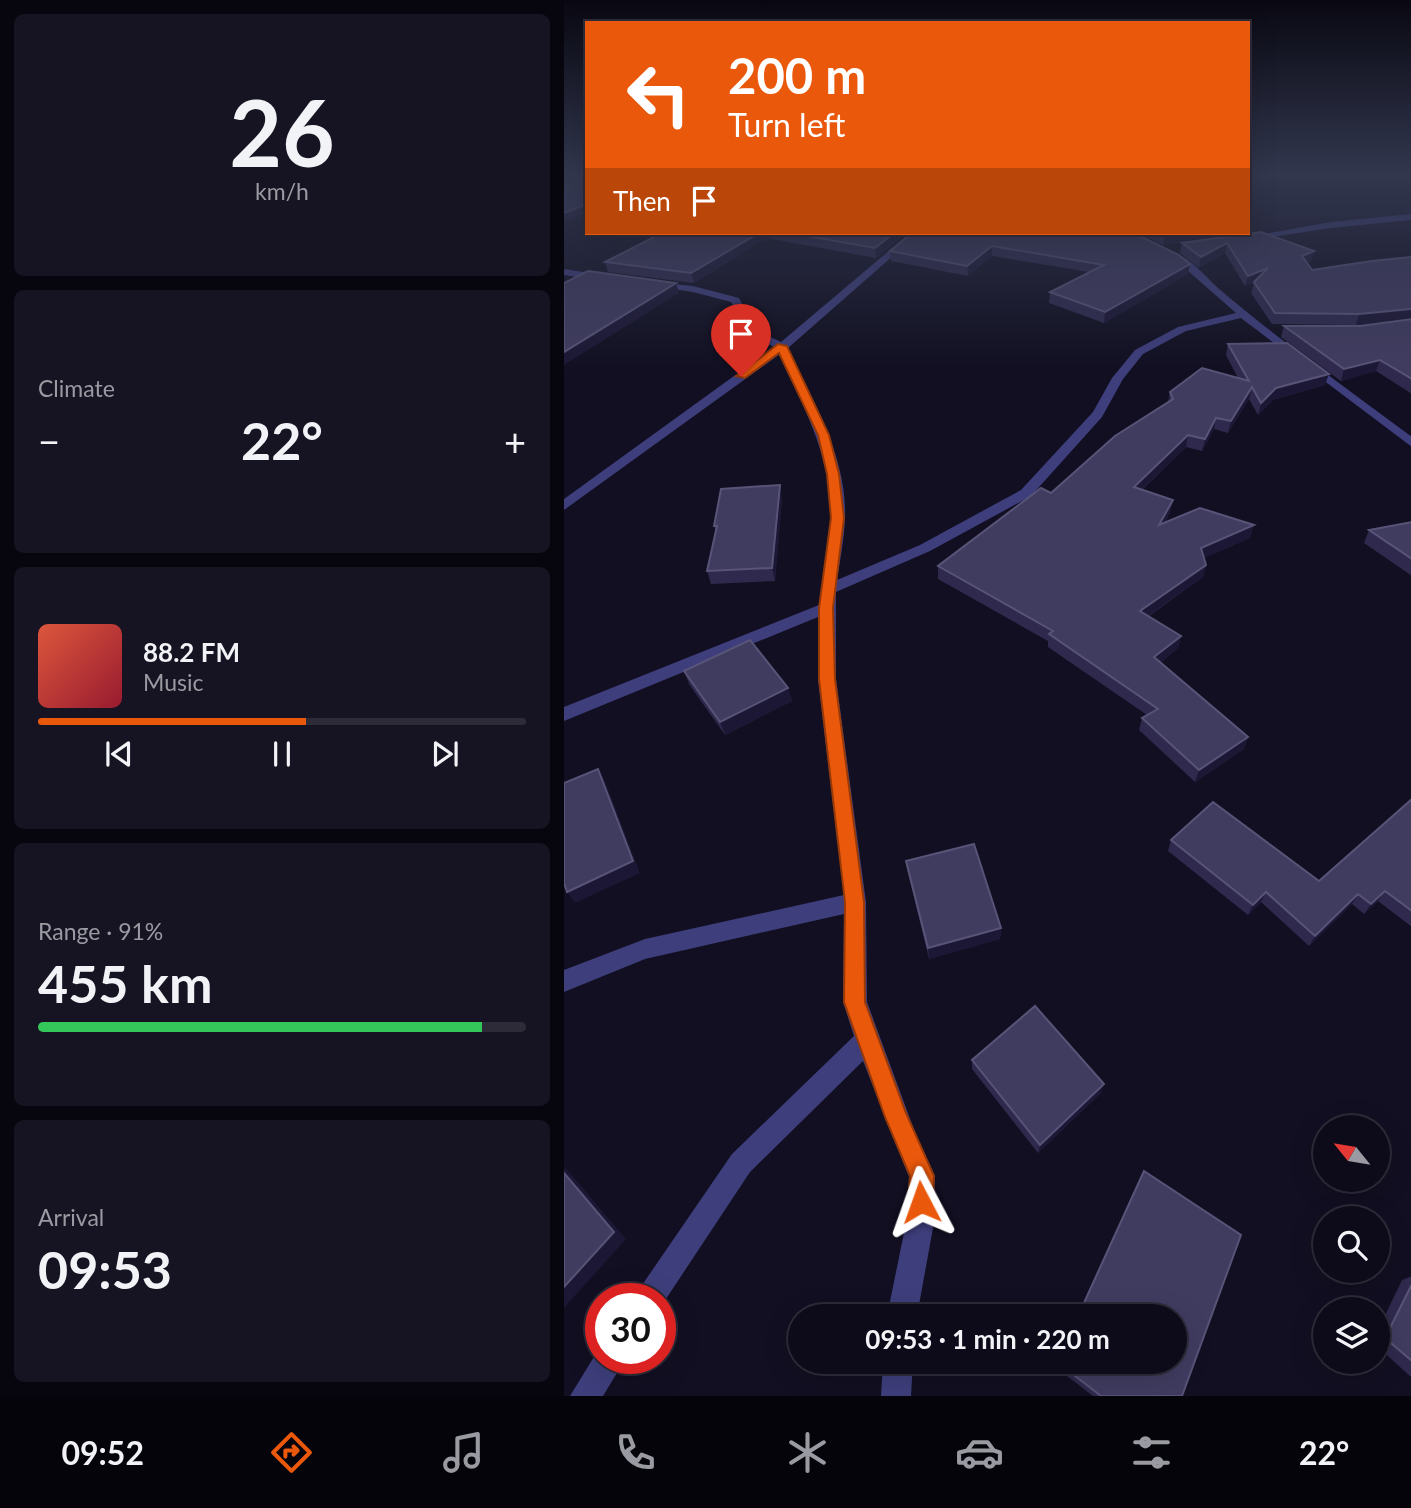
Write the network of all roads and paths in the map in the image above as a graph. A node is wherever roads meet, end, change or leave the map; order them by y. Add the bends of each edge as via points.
1 (908, 239) edge
2 (1176, 249) edge
3 (564, 272) edge
4 (588, 276) junction
5 (614, 279) edge
6 (576, 282) edge
7 (640, 282) edge
8 (1242, 315) junction
9 (1261, 330) junction
10 (1287, 330) edge
11 (782, 346) junction
12 (1412, 443) edge
13 (564, 506) edge
14 (828, 598) junction
15 (564, 714) edge
16 (854, 902) junction
17 (564, 981) edge
18 (867, 1040) junction
19 (660, 1283) edge
20 (904, 1304) edge
21 (600, 1374) edge
22 (897, 1374) edge
23 (585, 1396) edge
24 (896, 1396) edge

1 - 11 street
2 - 8 street via 1158,249 1182,261
3 - 4 street
4 - 5 street
4 - 6 street
7 - 11 street via 735,300 754,333
8 - 9 street
8 - 14 street via 1182,329 1139,352 1098,414 1026,493
9 - 10 street
9 - 12 street
11 - 13 street
11 - 14 street via 823,435 833,474 838,518
14 - 15 street
14 - 16 street via 827,679
16 - 17 street via 644,949
16 - 18 street via 855,1002
18 - 19 street via 741,1163
18 - 20 street via 922,1176 919,1228
21 - 23 street
22 - 24 street

